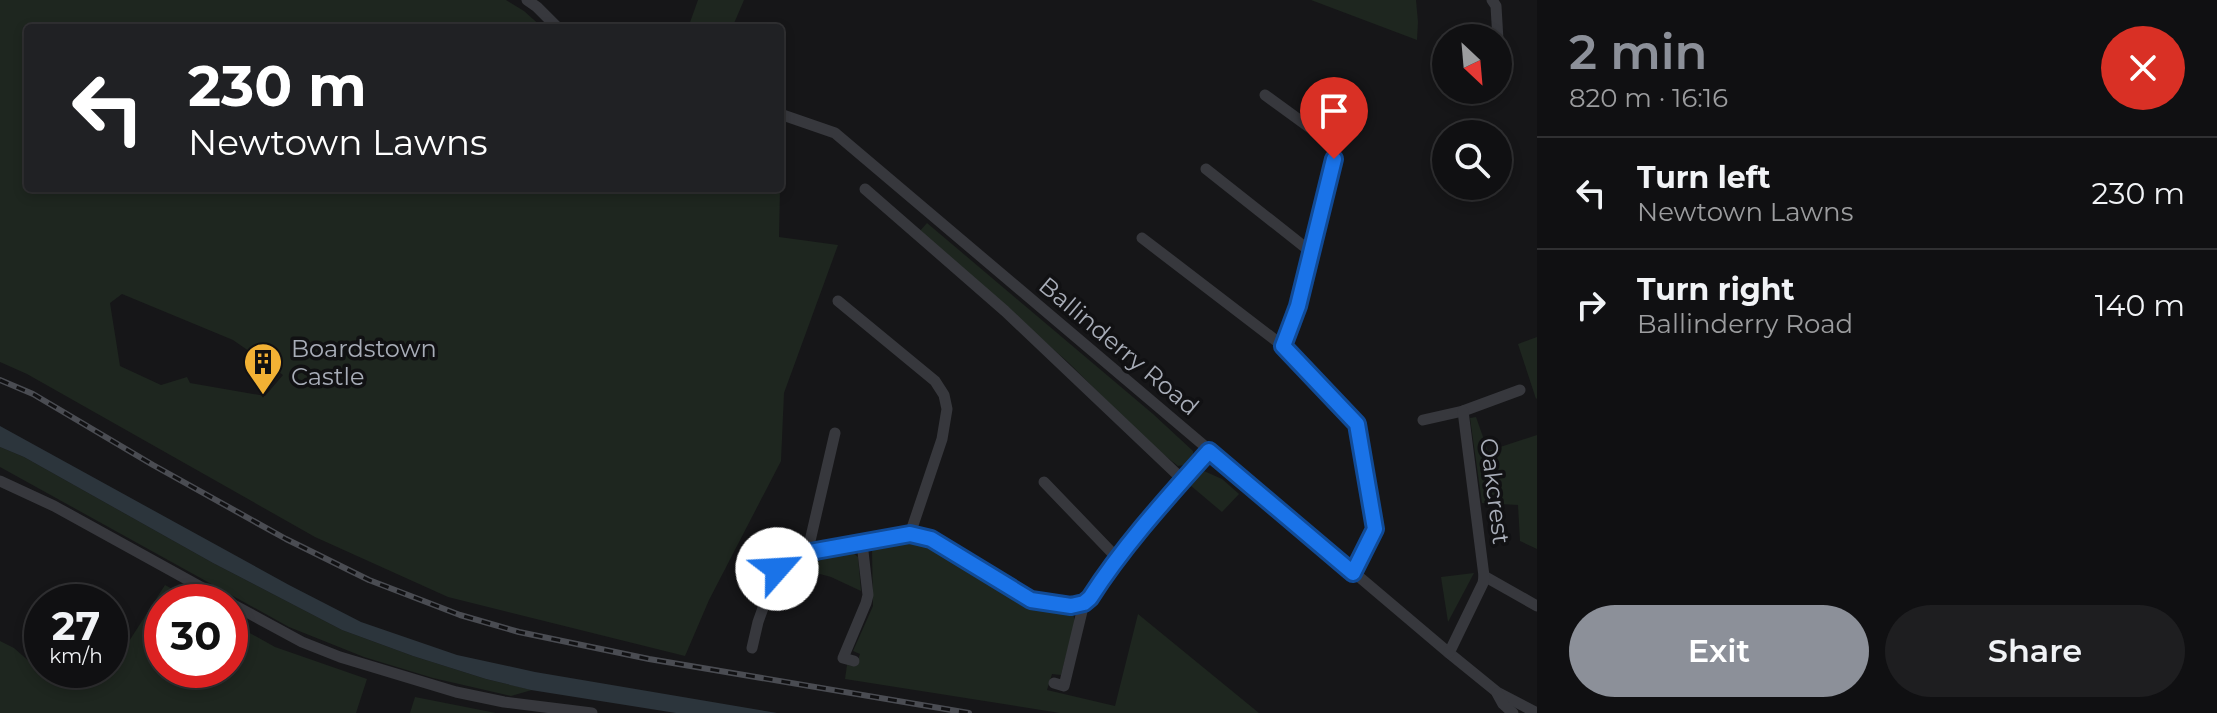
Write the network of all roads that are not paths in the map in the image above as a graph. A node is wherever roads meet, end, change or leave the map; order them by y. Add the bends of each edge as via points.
1 (527, 0) edge
2 (1492, 0) edge
3 (554, 24) edge
4 (1499, 24) edge
5 (1265, 95) dead end
6 (784, 115) edge
7 (1206, 169) dead end
8 (865, 189) dead end
9 (1142, 238) dead end
10 (1311, 252) junction
11 (838, 301) dead end
12 (1283, 346) junction
13 (1520, 390) dead end
14 (1463, 411) junction
15 (1423, 420) dead end
16 (835, 433) dead end
17 (1209, 451) junction
18 (1183, 480) junction
19 (0, 481) edge
20 (1044, 482) dead end
21 (910, 534) junction
22 (862, 543) junction
23 (810, 552) junction
24 (1118, 559) junction
25 (1353, 573) junction
26 (1484, 576) junction
27 (196, 584) edge
28 (1084, 603) junction
29 (1537, 606) edge
30 (248, 612) edge
31 (752, 648) dead end
32 (1449, 653) junction
33 (854, 661) dead end
34 (1054, 683) dead end
35 (1497, 692) junction
36 (592, 713) edge
37 (1513, 713) edge
38 (1537, 713) edge

1 - 3 street
2 - 4 street
5 - 10 street via 1331,143 1334,159
6 - 17 street, Ballinderry Road via 835,133
7 - 10 street
8 - 18 street via 1016,321
9 - 12 street
10 - 12 street
11 - 21 street via 935,381 944,395 942,439
12 - 25 street via 1357,424 1375,529
13 - 14 street, Oakcrest
14 - 15 street, Oakcrest
14 - 26 street, Oakcrest
16 - 23 street
17 - 18 street
17 - 25 street, Ballinderry Road
18 - 24 street
19 - 27 street
20 - 24 street
21 - 22 street
21 - 28 street via 931,539 1031,600
22 - 23 street
22 - 33 street via 868,595 843,658
23 - 31 street via 777,569
24 - 28 street
25 - 32 street, Ballinderry Road
26 - 29 street, Oakcrest
26 - 32 street, Oakcrest
28 - 34 street via 1064,686
30 - 36 street via 340,657 456,692
32 - 35 street, Ballinderry Road
35 - 37 street
35 - 38 street, Ballinderry Road

